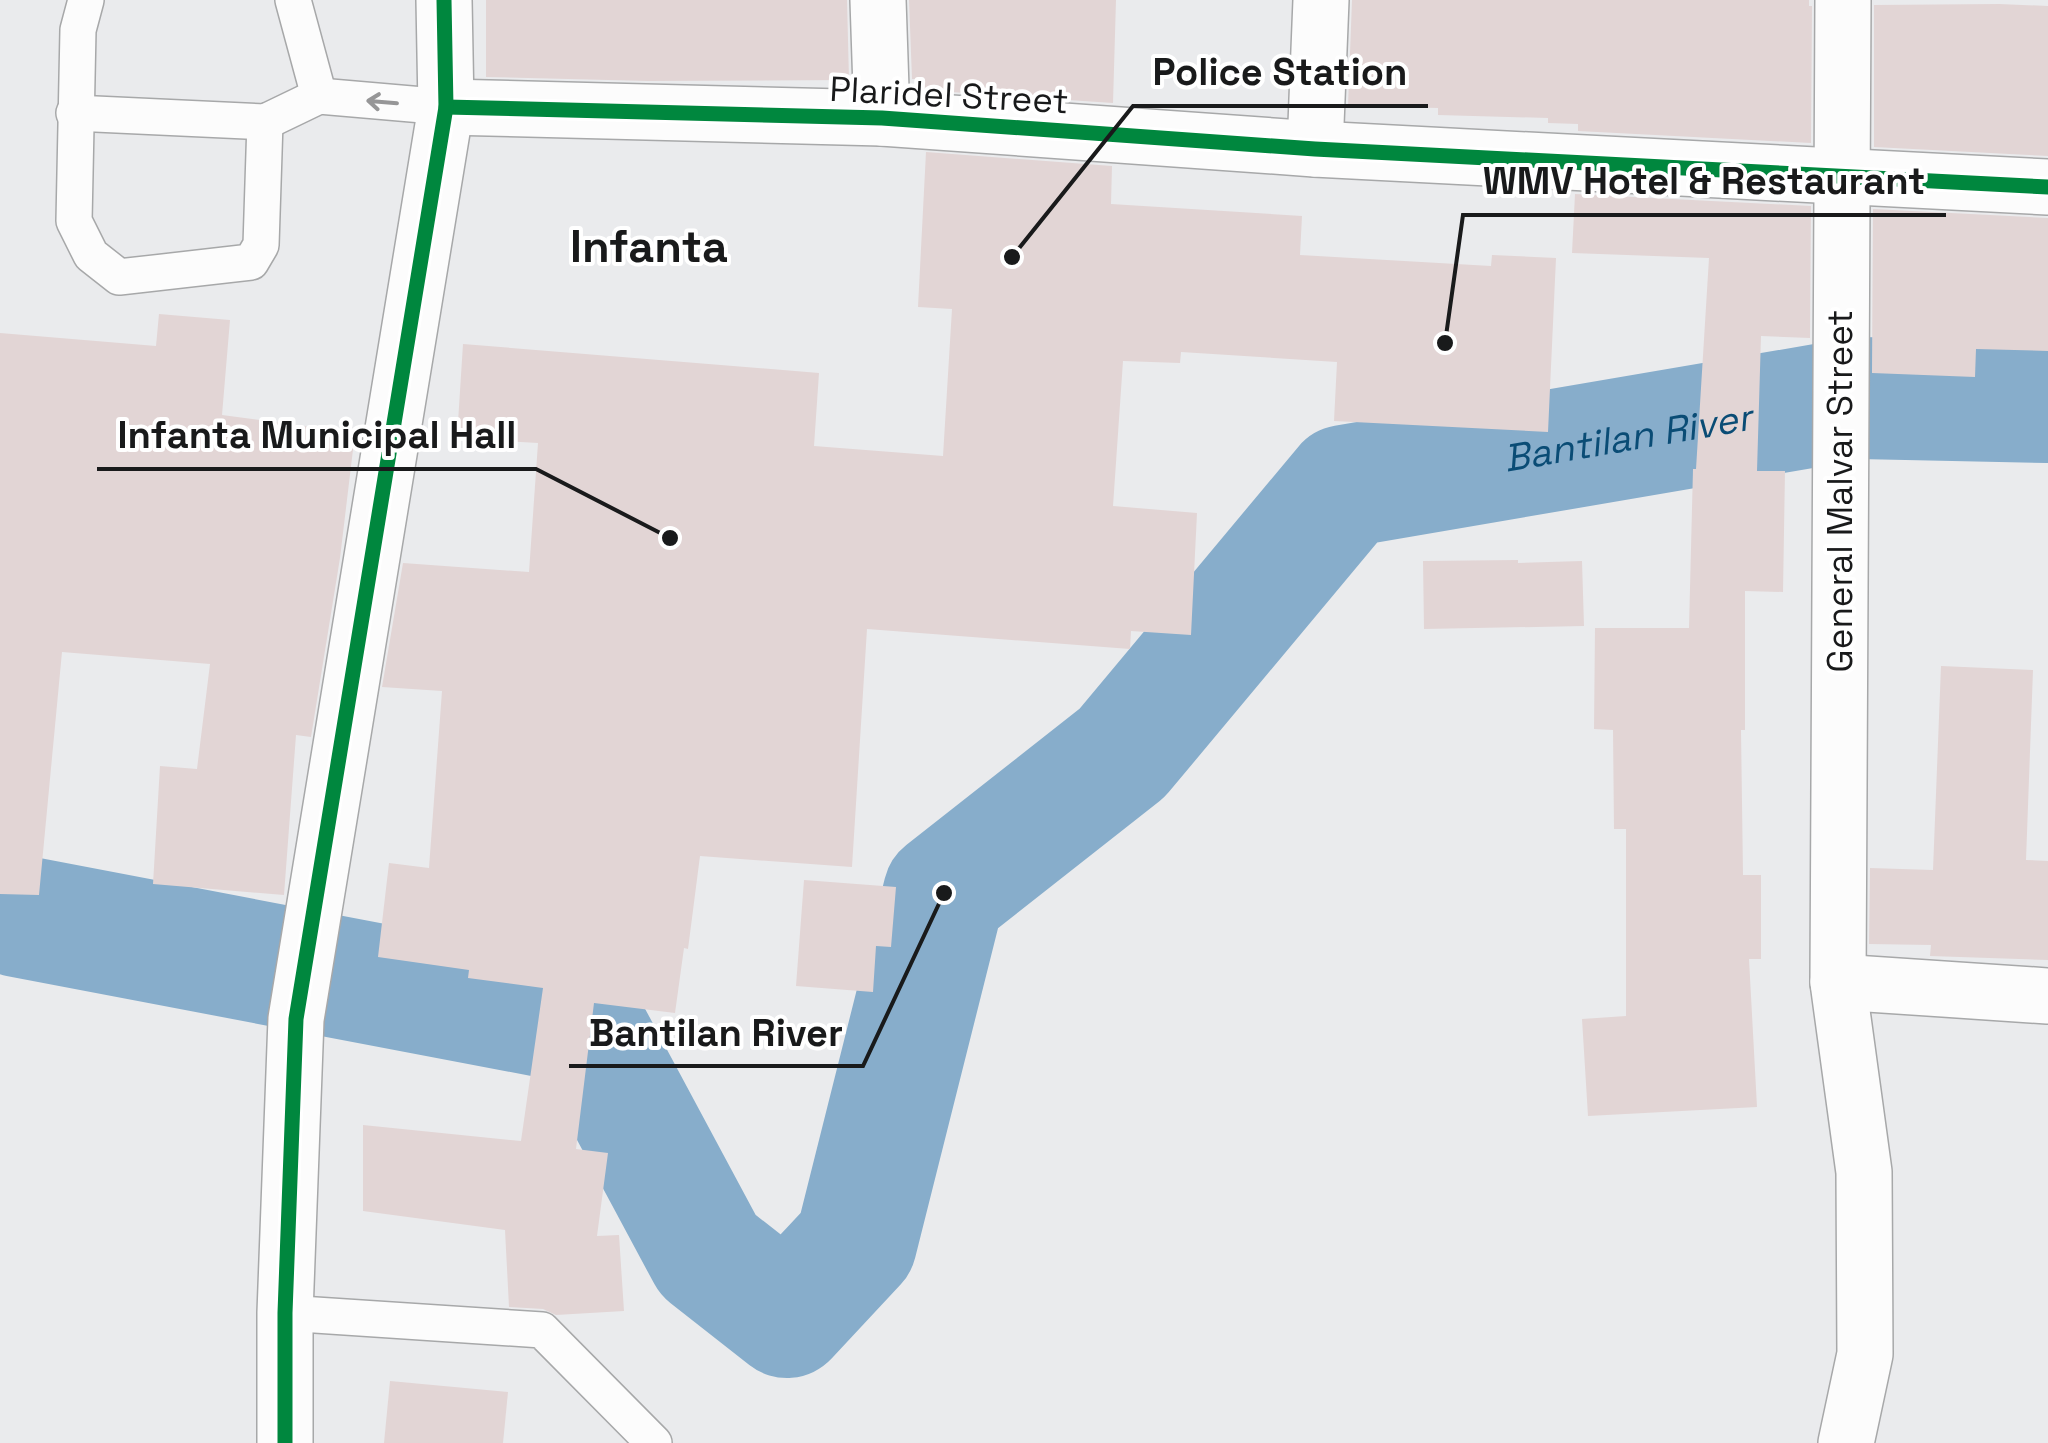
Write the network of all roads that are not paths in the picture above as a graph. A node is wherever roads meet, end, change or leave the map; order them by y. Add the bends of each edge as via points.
1 (86, 0) edge
2 (293, 0) edge
3 (444, 0) edge
4 (878, 0) edge
5 (1322, 0) edge
6 (1842, 0) edge
7 (319, 96) junction
8 (446, 108) junction
9 (74, 114) junction
10 (882, 118) junction
11 (265, 122) junction
12 (1315, 149) junction
13 (1841, 176) junction
14 (2048, 187) edge
15 (1838, 982) junction
16 (2048, 996) edge
17 (285, 1313) junction
18 (285, 1443) edge
19 (654, 1443) edge
20 (1846, 1443) edge

1 - 9 lane
2 - 7 lane
3 - 8 street
4 - 10 street
5 - 12 street
6 - 13 street, General Malvar Street
8 -> 7 lane
7 - 11 lane
8 - 10 street, Plaridel Street
8 - 17 street via 296,1020
9 - 11 lane
9 - 11 lane via 74,221 90,256 118,278 251,262 262,245
10 - 12 street, Plaridel Street
12 - 13 street, Plaridel Street
13 - 14 street, Plaridel Street
13 - 15 street, General Malvar Street
15 - 16 street
15 - 20 street, General Malvar Street via 1864,1172 1865,1354
17 - 18 street
17 - 19 lane via 542,1330

